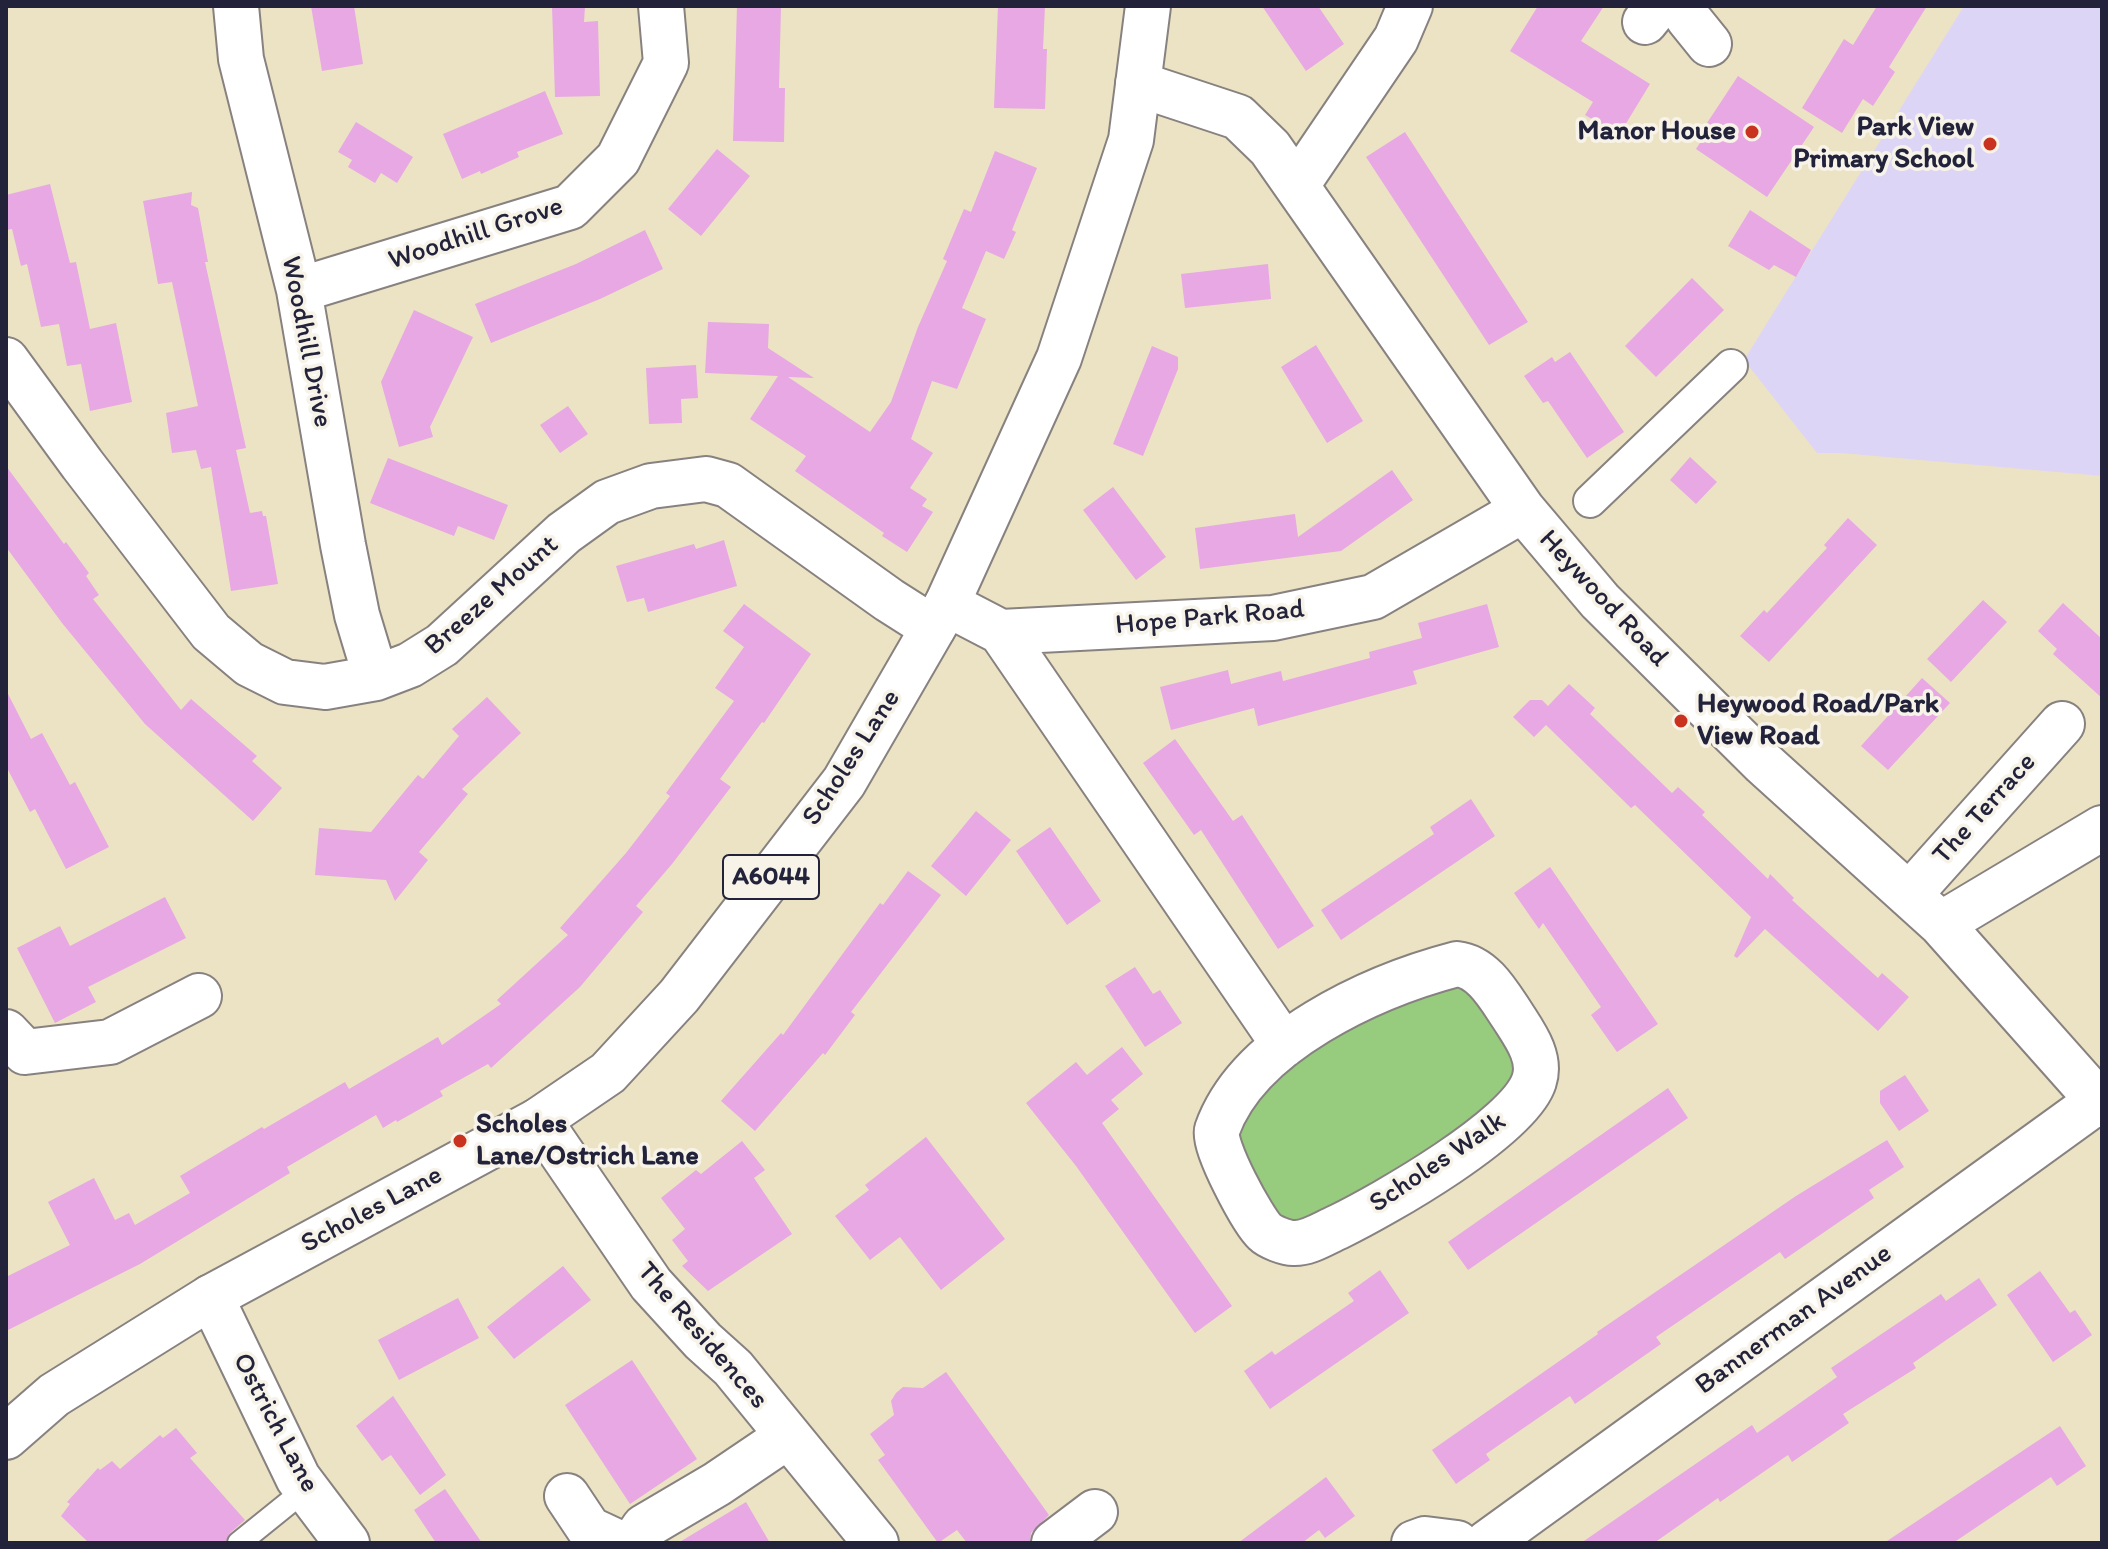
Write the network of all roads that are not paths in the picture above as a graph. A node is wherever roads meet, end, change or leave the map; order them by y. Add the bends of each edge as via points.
1 (236, 6) edge
2 (661, 6) edge
3 (1148, 6) edge
4 (1410, 6) edge
5 (1685, 6) edge
6 (1709, 44) dead end
7 (1138, 84) junction
8 (1297, 185) junction
9 (299, 290) junction
10 (6, 360) edge
11 (1731, 366) dead end
12 (1557, 516) junction
13 (963, 621) junction
14 (376, 678) junction
15 (2062, 724) dead end
16 (2102, 828) edge
17 (1909, 895) junction
18 (1941, 924) junction
19 (199, 996) dead end
20 (6, 1032) edge
21 (1284, 1045) junction
22 (2101, 1101) edge
23 (539, 1120) junction
24 (211, 1297) junction
25 (788, 1436) junction
26 (6, 1437) edge
27 (306, 1489) junction
28 (567, 1496) dead end
29 (1095, 1512) dead end
30 (239, 1543) edge
31 (347, 1543) edge
32 (619, 1543) edge
33 (633, 1543) edge
34 (876, 1543) edge
35 (1054, 1543) edge
36 (1414, 1543) edge
37 (1457, 1543) edge
38 (1487, 1543) edge

1 - 9 street, Woodhill Drive via 241,59
2 - 9 street, Woodhill Grove via 666,63 618,159 570,207
3 - 7 street, Scholes Lane / A6044
4 - 8 street via 1396,39
5 - 6 street
7 - 8 street, Heywood Road via 1238,117
7 - 13 street, Scholes Lane / A6044 via 1131,140
8 - 12 street, Heywood Road
9 - 14 street, Woodhill Drive via 343,545
10 - 14 street, Breeze Mount via 211,632 249,664 285,682 325,687
11 - 12 street
12 - 13 street, Hope Park Road via 1373,597 1273,618
12 - 17 street, Heywood Road via 1600,601 1763,763
13 - 14 street, Breeze Mount via 889,600 728,485 706,479 651,486 607,502 564,533 442,645
13 - 21 street
13 - 23 street, Scholes Lane / A6044 via 679,996 608,1073
15 - 17 street, The Terrace
16 - 18 street
17 - 18 street, Heywood Road
18 - 22 street, Heywood Road
19 - 20 street via 110,1042 25,1052
21 - 21 street, Scholes Walk via 1239,1089 1215,1133 1223,1160 1265,1232 1291,1244 1383,1205 1500,1124 1535,1081 1533,1051 1502,1000 1472,966 1457,964 1413,976 1346,1007
22 - 38 street, Bannerman Avenue
23 - 24 street, Scholes Lane / A6044
23 - 25 street, The Residences via 651,1284 733,1368
24 - 26 street, Scholes Lane / A6044 via 54,1395
24 - 27 street, Ostrich Lane
25 - 33 street via 644,1527
25 - 34 street, The Residences
27 - 30 lane
27 - 31 street, Ostrich Lane
28 - 32 street via 589,1529
29 - 35 street
36 - 37 street

